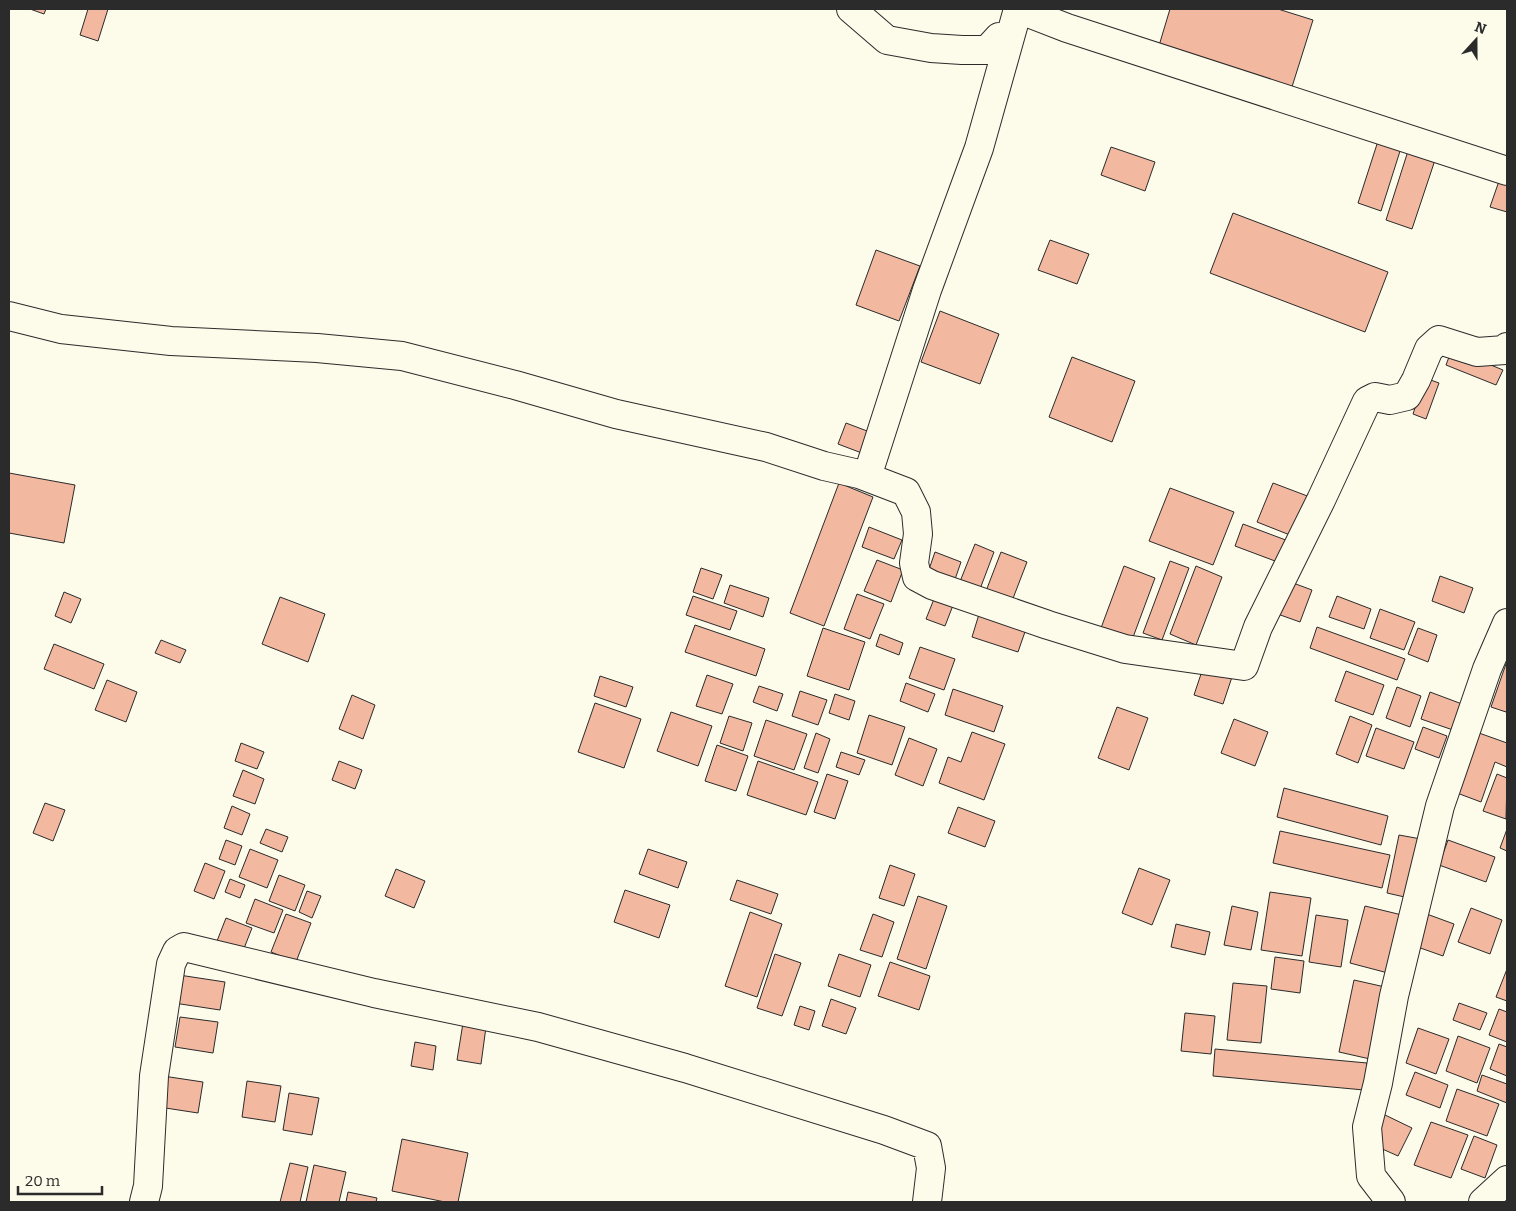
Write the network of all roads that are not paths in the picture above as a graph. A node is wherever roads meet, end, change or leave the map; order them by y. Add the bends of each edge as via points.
1 (851, 9) edge
2 (1018, 9) edge
3 (1009, 37) junction
4 (1507, 171) edge
5 (9, 316) edge
6 (1507, 347) edge
7 (867, 477) junction
8 (1507, 623) edge
9 (1507, 1180) edge
10 (144, 1202) edge
11 (927, 1202) edge
12 (1391, 1202) edge
13 (1483, 1202) edge

1 - 3 street via 887,40 931,48 987,50 999,37
2 - 3 street
2 - 4 street via 1066,28
3 - 7 street via 978,148 927,290
5 - 7 street via 61,329 162,340 402,356 616,414 766,447
6 - 7 street via 1505,350 1477,352 1439,340 1429,349 1407,396 1390,400 1375,397 1367,401 1258,627 1244,666 1125,649 977,601 917,577 914,563 918,534 916,512 906,492
8 - 12 street via 1487,669 1440,806 1394,996 1367,1127 1371,1176
9 - 13 street
10 - 11 street via 148,1186 154,1076 171,964 177,951 184,947 538,1028 685,1068 884,1130 927,1146 931,1168

